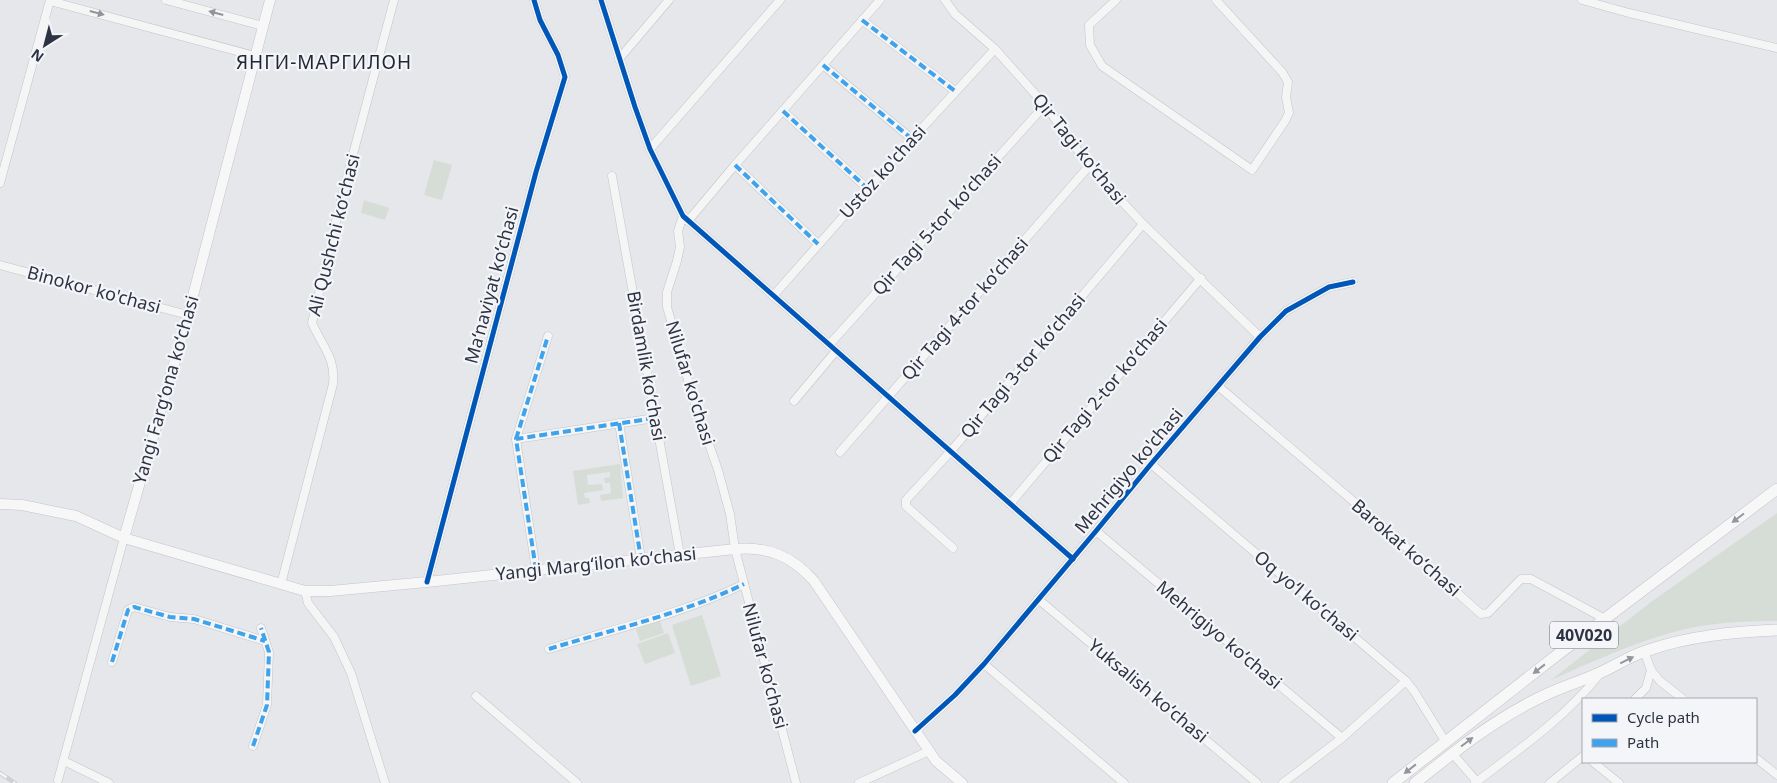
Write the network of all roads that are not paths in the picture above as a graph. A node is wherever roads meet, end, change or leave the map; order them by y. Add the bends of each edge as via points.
1 (50, 0) edge
2 (166, 0) edge
3 (270, 0) edge
4 (394, 0) edge
5 (533, 0) edge
6 (602, 0) edge
7 (670, 0) edge
8 (780, 0) edge
9 (880, 0) edge
10 (945, 0) edge
11 (1116, 0) edge
12 (1216, 0) edge
13 (1582, 0) edge
14 (862, 20) junction
15 (263, 26) junction
16 (1777, 48) edge
17 (995, 50) junction
18 (255, 56) junction
19 (619, 59) junction
20 (823, 66) junction
21 (955, 91) junction
22 (1045, 105) junction
23 (783, 111) junction
24 (912, 139) junction
25 (650, 149) junction
26 (735, 164) junction
27 (1089, 166) junction
28 (612, 176) dead end
29 (0, 183) edge
30 (868, 190) junction
31 (686, 219) junction
32 (1143, 224) junction
33 (818, 244) junction
34 (0, 265) edge
35 (1201, 278) junction
36 (1352, 282) dead end
37 (773, 296) junction
38 (188, 315) junction
39 (548, 336) dead end
40 (1260, 337) junction
41 (832, 348) junction
42 (1218, 386) junction
43 (888, 396) junction
44 (794, 401) dead end
45 (655, 418) junction
46 (619, 423) junction
47 (516, 439) junction
48 (951, 451) junction
49 (840, 452) dead end
50 (1151, 464) junction
51 (1777, 489) edge
52 (0, 504) edge
53 (1010, 504) junction
54 (1096, 531) junction
55 (124, 538) junction
56 (953, 548) dead end
57 (735, 549) junction
58 (680, 555) junction
59 (641, 559) junction
60 (1073, 559) junction
61 (536, 570) junction
62 (427, 582) junction
63 (281, 584) junction
64 (744, 584) junction
65 (305, 590) junction
66 (1038, 599) junction
67 (1605, 619) junction
68 (261, 628) dead end
69 (1777, 630) edge
70 (266, 641) junction
71 (549, 649) dead end
72 (1644, 651) junction
73 (112, 662) dead end
74 (984, 664) junction
75 (1651, 670) junction
76 (1600, 673) junction
77 (1406, 682) junction
78 (476, 696) dead end
79 (1636, 698) edge
80 (1682, 698) edge
81 (916, 731) junction
82 (1342, 738) junction
83 (1445, 741) junction
84 (253, 746) dead end
85 (929, 751) junction
86 (1452, 753) junction
87 (1582, 757) edge
88 (1757, 759) edge
89 (64, 761) junction
90 (1594, 763) edge
91 (1777, 776) edge
92 (58, 780) dead end
93 (109, 783) edge
94 (385, 783) edge
95 (577, 783) edge
96 (796, 783) edge
97 (859, 783) edge
98 (962, 783) edge
99 (1124, 783) edge
100 (1257, 783) edge
101 (1283, 783) edge
102 (1392, 783) edge
103 (1415, 783) edge
104 (1476, 783) edge
105 (1550, 783) edge
106 (1619, 783) edge

1 -> 18 street
1 - 29 street
15 -> 2 street
3 - 15 main road, Yangi Fargʻona koʻchasi
4 - 63 street, Ali Qushchi koʻchasi via 312,323 330,357 333,384
5 - 62 street, Maʻnaviyat koʻchasi via 565,77 536,172
6 - 19 street
7 - 19 street
8 - 25 street
9 - 14 street
10 - 17 street, Qir Tagi ko'chasi via 955,14
11 - 12 street via 1089,25 1090,45 1102,66 1252,170 1286,121 1289,113 1288,82
13 - 16 street
14 - 20 street
14 - 21 street
15 - 18 main road, Yangi Fargʻona koʻchasi
17 - 21 street, Ustoz ko'chasi
17 - 22 street, Qir Tagi ko'chasi
18 - 38 main road, Yangi Fargʻona koʻchasi
19 - 25 street
20 - 23 street
20 - 24 street
21 - 24 street, Ustoz ko'chasi
22 - 27 street, Qir Tagi ko'chasi
22 - 41 street, Qir Tagi 5-tor koʼchasi
23 - 26 street
23 - 30 street
24 - 30 street, Ustoz ko'chasi
25 - 31 street
26 - 31 street
26 - 33 street
27 - 32 street, Qir Tagi ko'chasi
27 - 43 street, Qir Tagi 4-tor koʼchasi
28 - 45 street, Birdamlik koʻchasi
30 - 33 street, Ustoz ko'chasi
31 - 37 street
31 - 57 street, Nilufar ko'chasi via 678,231 680,246 667,292 667,307 718,470
32 - 35 street, Qir Tagi ko'chasi
32 - 48 street, Qir Tagi 3-tor koʼchasi
33 - 37 street, Ustoz ko'chasi
34 - 38 street, Binokor ko'chasi
35 - 40 street, Qir Tagi ko'chasi
35 - 53 street, Qir Tagi 2-tor koʼchasi
36 - 40 street, Mehrigiyo ko'chasi via 1328,287 1286,312
37 - 41 street
38 - 55 main road, Yangi Fargʻona koʻchasi
39 - 47 street
40 - 42 street, Mehrigiyo ko'chasi
41 - 43 street
41 - 44 street, Qir Tagi 5-tor koʼchasi
42 - 50 street, Mehrigiyo ko'chasi
42 - 67 street, Barokat koʻchasi via 1481,614 1488,612 1522,579 1531,579
43 - 48 street
43 - 49 street, Qir Tagi 4-tor koʼchasi
45 - 46 street
45 - 58 street, Birdamlik koʻchasi
46 - 47 street
46 - 59 street
47 - 61 street
48 - 53 street
48 - 56 street, Qir Tagi 3-tor koʼchasi via 906,500 906,506
50 - 54 street, Mehrigiyo ko'chasi
50 - 77 street, Oq yoʻl koʻchasi
51 -> 67 main road, 40V020
52 - 55 main road, Yangi Margʻilon koʻchasi via 76,516
53 - 60 street
54 - 60 street, Mehrigiyo ko'chasi
54 - 82 street, Mehrigiyo koʻchasi
55 - 63 main road, Yangi Margʻilon koʻchasi
55 - 89 street, Yangi Fargʻona koʻchasi
57 - 58 main road, Yangi Margʻilon koʻchasi
57 - 64 street, Nilufar koʻchasi
57 - 81 main road, Yangi Margʻilon koʻchasi via 758,548 780,554 807,574
58 - 59 main road, Yangi Margʻilon koʻchasi
59 - 61 main road, Yangi Margʻilon koʻchasi
60 - 66 street, Mehrigiyo ko'chasi
61 - 62 main road, Yangi Margʻilon koʻchasi
62 - 65 main road, Yangi Margʻilon koʻchasi via 330,591
63 - 65 main road, Yangi Margʻilon koʻchasi
64 - 71 street via 679,610
64 - 96 street, Nilufar koʻchasi
65 - 94 street via 308,602 334,637 351,673
66 - 74 street, Mehrigiyo ko'chasi
66 - 100 street, Yuksalish koʻchasi
67 -> 83 main road, 40V020
68 - 70 street
69 - 72 main road, 40V020 via 1702,637
70 - 73 street via 194,619 170,617 134,606 128,610
70 - 84 street via 269,652 267,705
72 - 75 street
76 -> 72 main road, 40V020
74 - 81 street, Mehrigiyo ko'chasi
74 - 99 street
75 - 79 street via 1646,688
75 - 80 street
86 -> 76 main road, 40V020 via 1496,722 1541,697
76 - 104 street via 1554,722
77 - 82 street
77 - 83 street, Oq yoʻl koʻchasi
78 - 95 street
81 - 85 main road, Yangi Margʻilon koʻchasi
82 - 101 street
83 -> 102 main road, 40V020
85 - 97 street
85 - 98 main road, Yangi Margʻilon koʻchasi
86 - 103 main road, 40V020
86 - 104 street
87 - 105 street
88 - 91 street
89 - 92 street, Yangi Fargʻona koʻchasi
89 - 93 street
90 - 106 street

